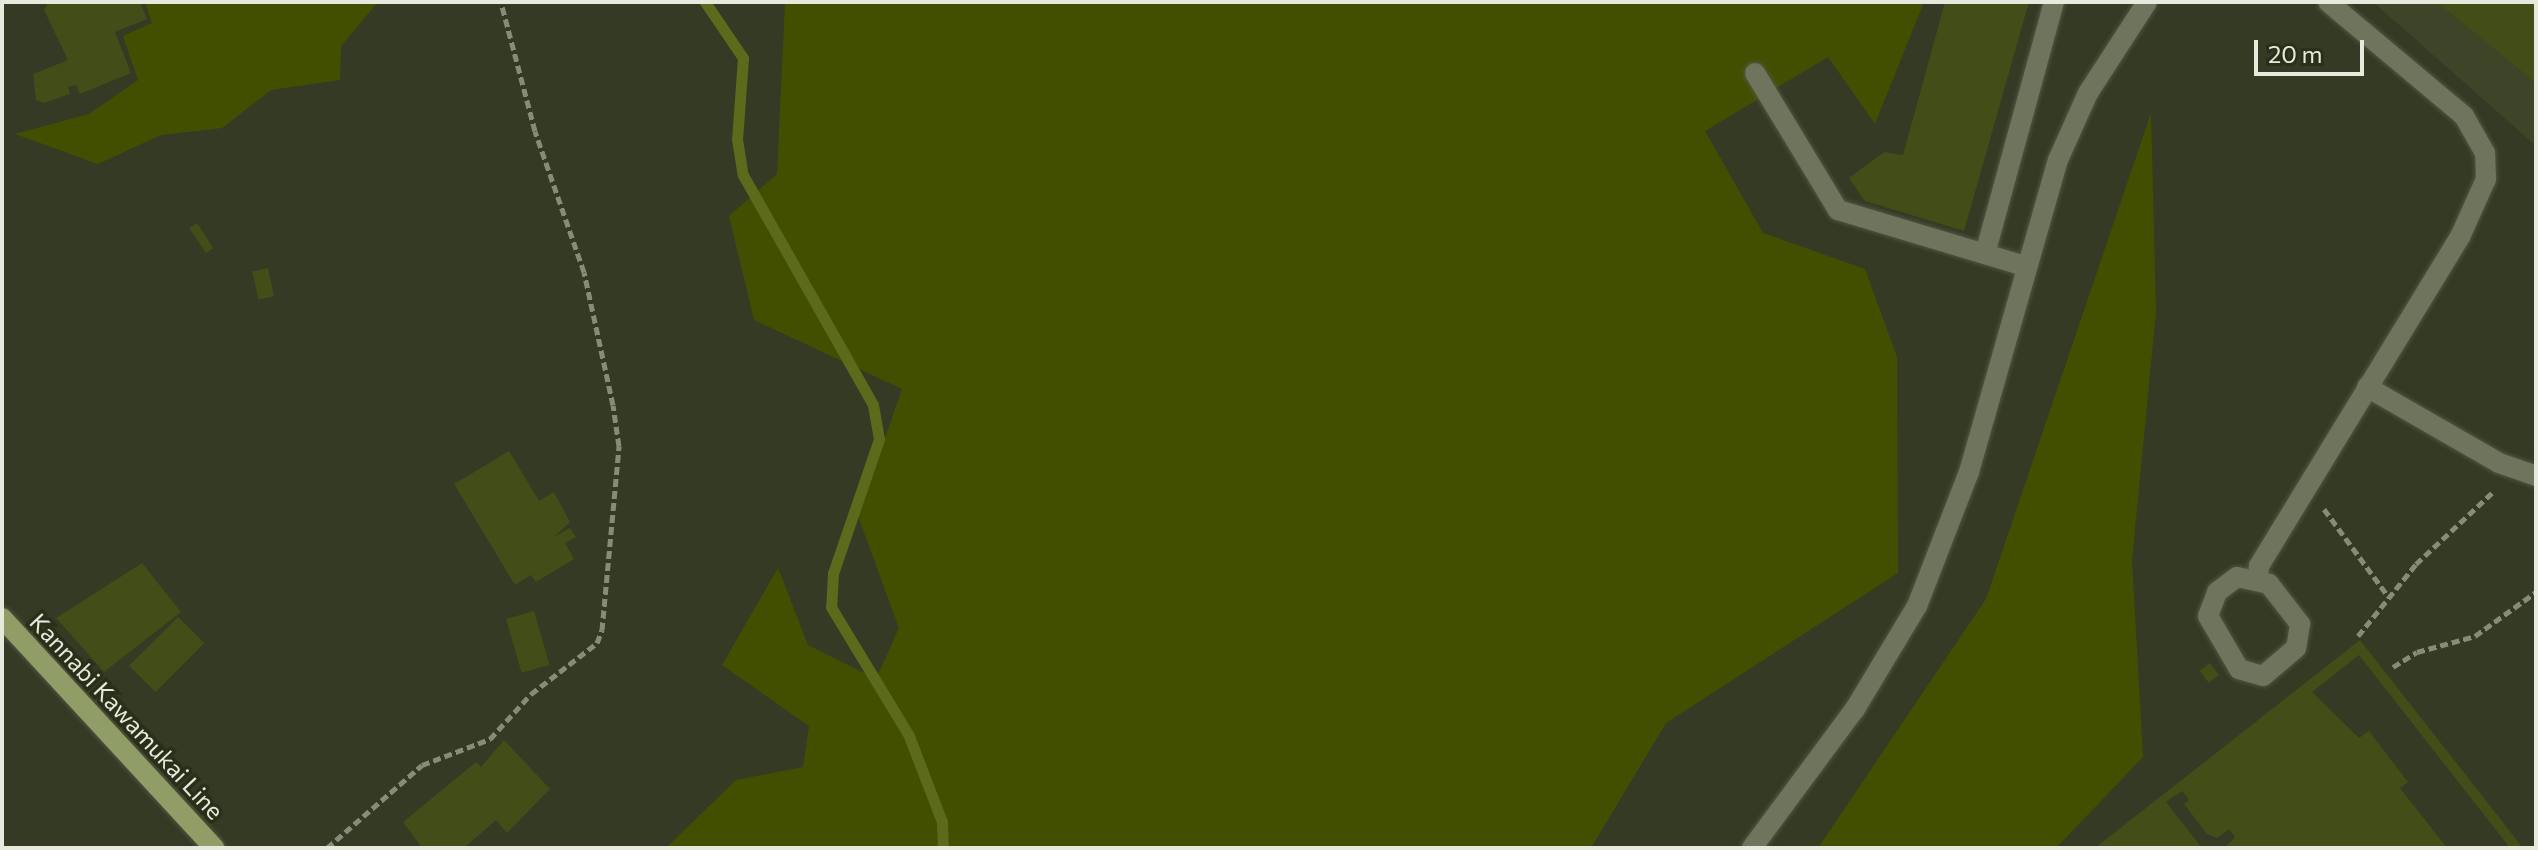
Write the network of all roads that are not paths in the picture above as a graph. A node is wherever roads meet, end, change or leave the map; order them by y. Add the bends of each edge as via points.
1 (2054, 2) edge
2 (2147, 2) edge
3 (2328, 2) edge
4 (1755, 73) dead end
5 (1985, 254) junction
6 (2025, 266) junction
7 (2367, 387) junction
8 (2536, 476) edge
9 (2258, 579) junction
10 (2, 618) edge
11 (214, 848) edge
12 (1752, 848) edge

1 - 5 street
2 - 6 street via 2088,93 2058,160
3 - 7 street via 2448,100 2478,134 2485,153 2486,179 2475,209
4 - 5 street via 1838,210
5 - 6 street
6 - 12 street via 1969,472 1917,606 1855,709
7 - 8 street via 2512,469
7 - 9 street via 2259,566
9 - 9 street via 2269,584 2302,636 2288,658 2263,676 2249,676 2208,616 2227,584 2246,576
10 - 11 main road, Kannabi Kawamukai Line

